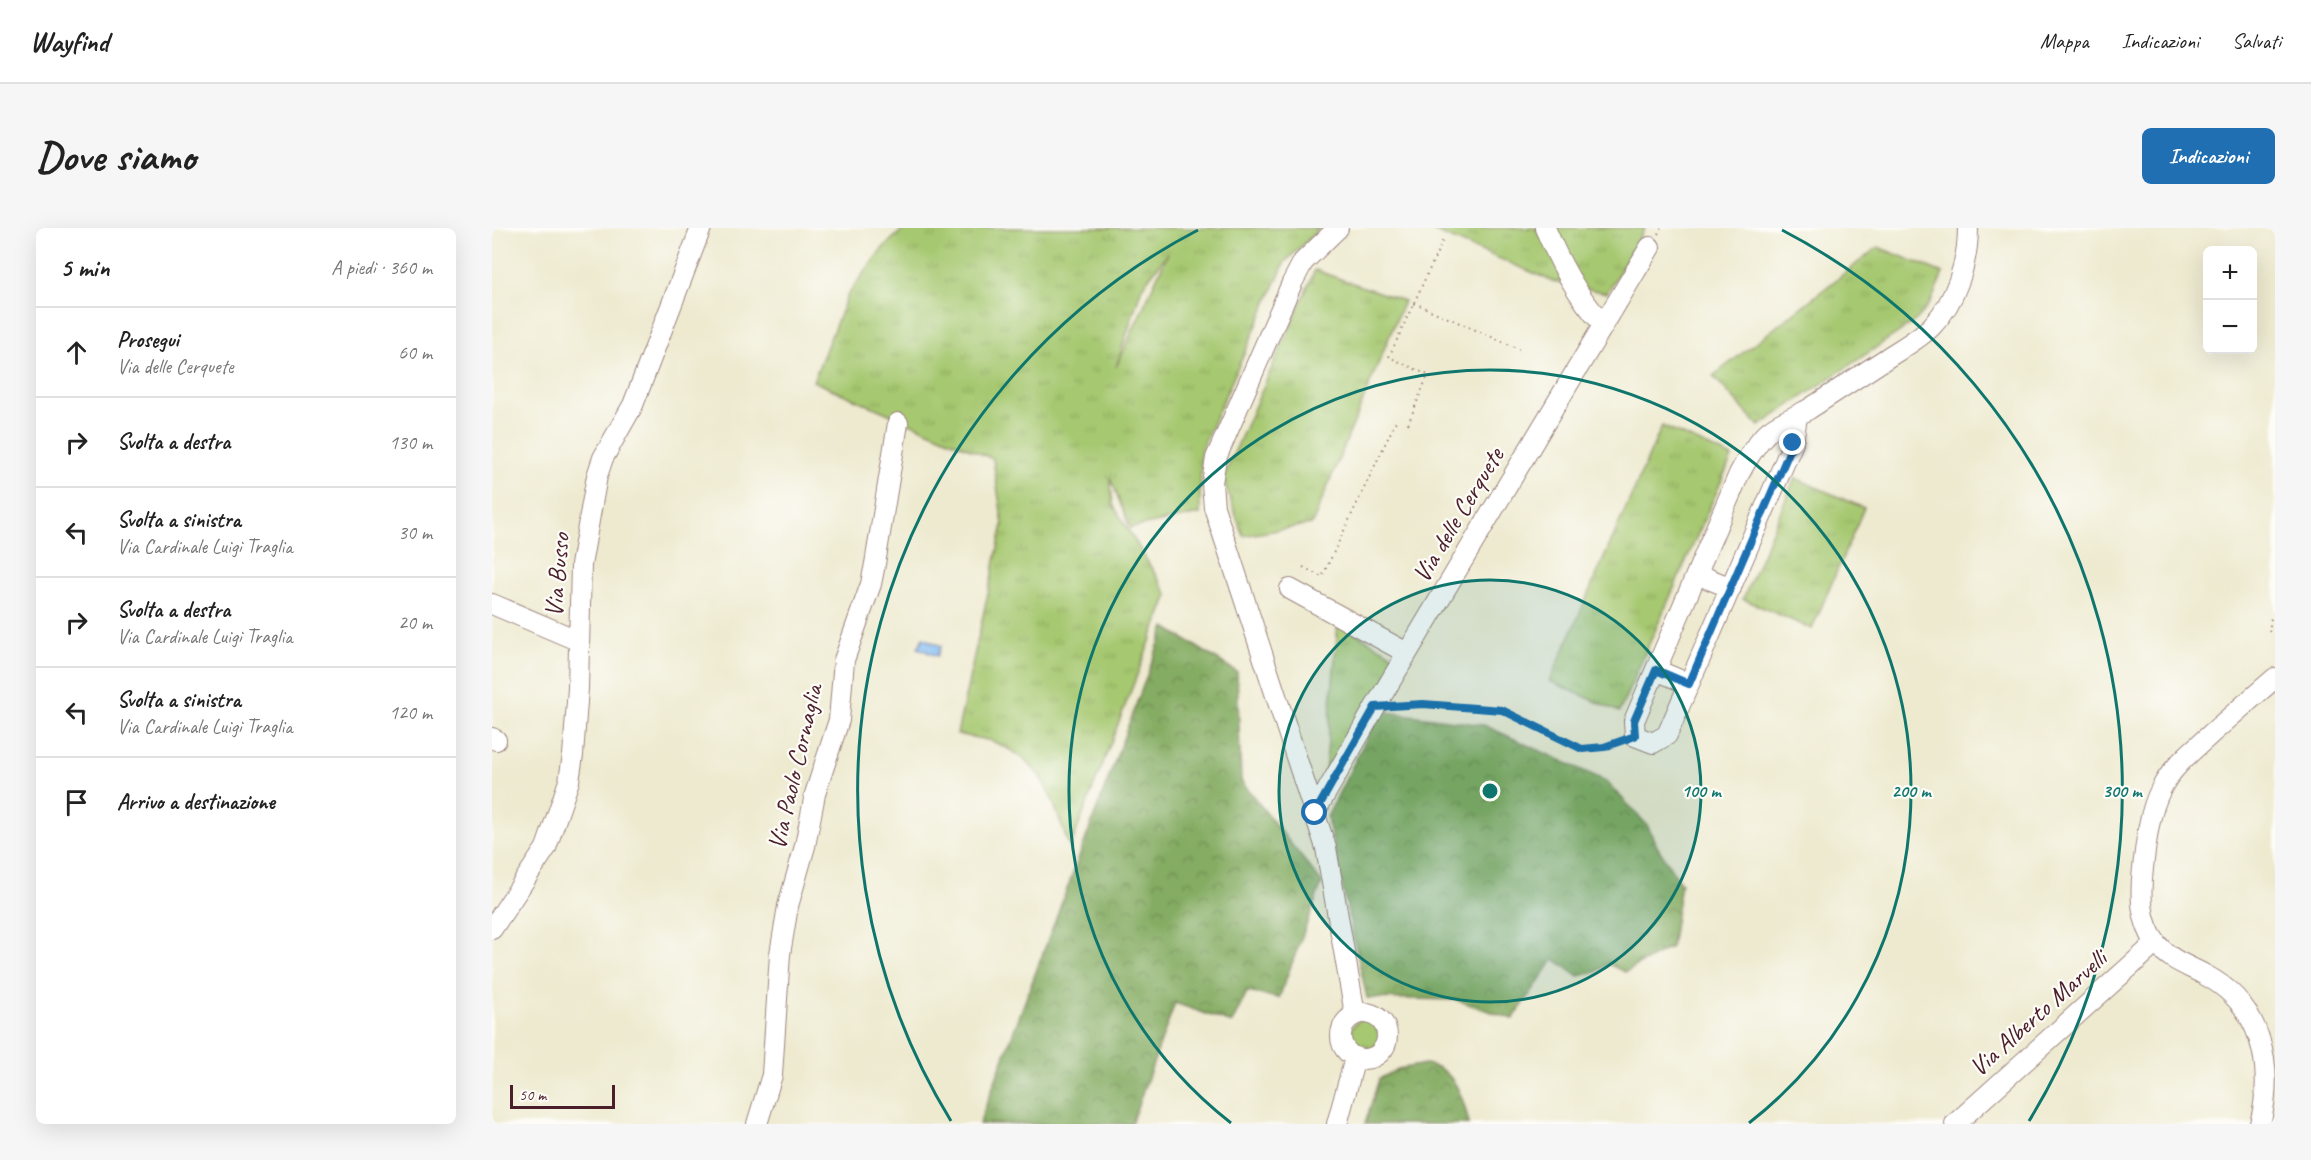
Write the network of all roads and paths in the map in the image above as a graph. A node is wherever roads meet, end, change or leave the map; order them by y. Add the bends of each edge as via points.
1 (700, 228) edge
2 (1338, 228) edge
3 (1545, 228) edge
4 (1968, 228) edge
5 (1443, 240) dead end
6 (1650, 247) dead end
7 (1414, 303) junction
8 (1603, 324) junction
9 (1519, 349) dead end
10 (1797, 416) junction
11 (1397, 419) dead end
12 (898, 423) dead end
13 (1408, 424) dead end
14 (1303, 567) dead end
15 (1696, 574) junction
16 (1731, 588) junction
17 (1290, 590) dead end
18 (492, 604) edge
19 (2275, 614) edge
20 (2269, 632) dead end
21 (579, 640) junction
22 (1407, 653) junction
23 (1656, 670) junction
24 (2275, 678) edge
25 (1689, 684) junction
26 (1375, 707) junction
27 (1635, 736) junction
28 (1315, 813) junction
29 (492, 929) edge
30 (2156, 943) junction
31 (1355, 1014) junction
32 (1355, 1058) junction
33 (757, 1124) edge
34 (1337, 1124) edge
35 (1955, 1124) edge
36 (2260, 1124) edge

1 - 21 street, Via Busso via 633,405 600,466 581,565
2 - 28 street via 1303,262 1292,283 1216,458 1212,483 1214,507
3 - 8 street via 1570,279
4 - 10 street via 1960,279 1932,326
5 - 7 path
6 - 8 street, Via delle Cerquete
7 - 9 path
7 - 13 path via 1389,357 1428,375
8 - 22 street, Via delle Cerquete
10 - 15 street via 1770,430 1752,451
10 - 16 street via 1793,443
11 - 14 path via 1322,577
12 - 33 street, Via Paolo Cornaglia via 873,574 844,660 839,720 815,794 806,846 788,906 780,954 772,1075
15 - 16 street
15 - 23 street
16 - 25 street
17 - 22 street
18 - 21 street
19 - 20 path
21 - 29 street, Via Busso via 574,749 567,787 546,848
22 - 26 street, Via delle Cerquete
23 - 25 street
23 - 27 street via 1634,721
24 - 30 street via 2196,747 2161,787 2154,803 2141,889 2142,910
25 - 27 street via 1667,735 1653,743
26 - 27 path via 1423,704 1502,710 1582,749 1604,747
26 - 28 street, Via delle Cerquete
28 - 31 street via 1326,848
30 - 35 street, Via Alberto Marvelli
30 - 36 street via 2170,958 2225,987 2252,1012 2271,1057 2270,1097
31 - 32 street via 1342,1027 1341,1036 1347,1053
31 - 32 street via 1373,1014 1381,1020 1388,1036 1381,1053 1364,1060
32 - 34 street

